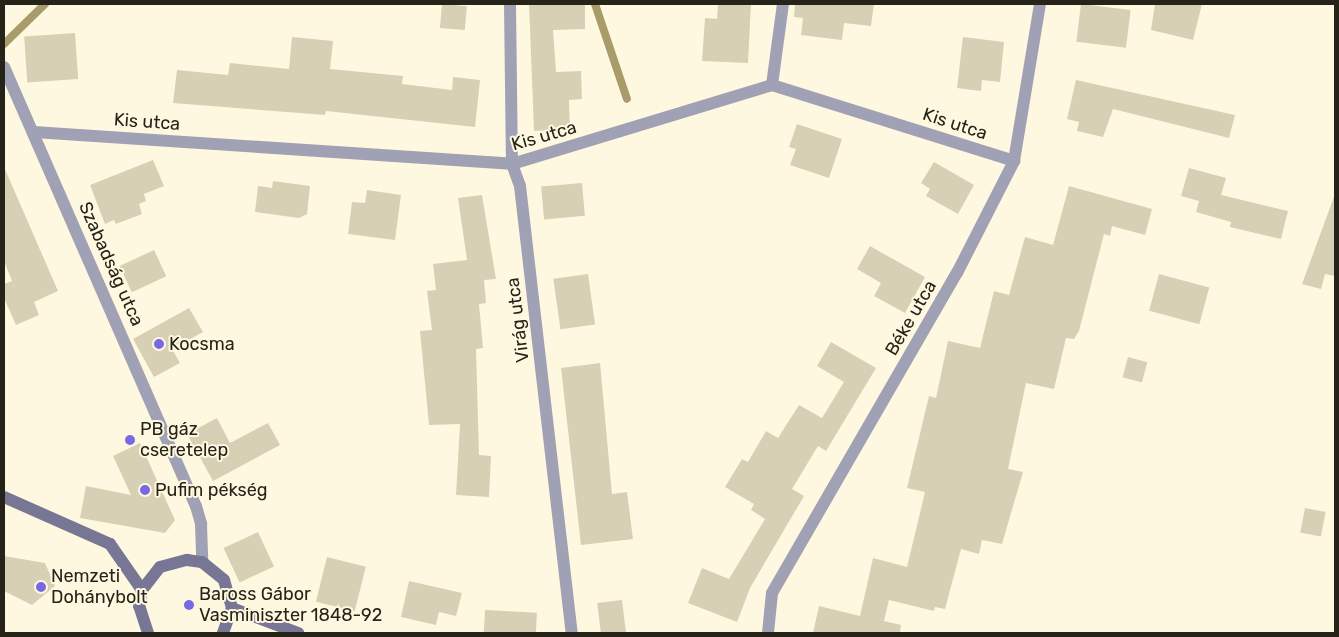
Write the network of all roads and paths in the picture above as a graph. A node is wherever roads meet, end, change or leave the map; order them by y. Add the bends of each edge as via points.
1 (510, 4) edge
2 (783, 4) edge
3 (1040, 4) edge
4 (4, 67) edge
5 (772, 85) junction
6 (34, 132) junction
7 (1014, 161) junction
8 (512, 164) junction
9 (4, 497) edge
10 (202, 562) junction
11 (142, 590) junction
12 (232, 608) junction
13 (148, 633) edge
14 (223, 633) edge
15 (298, 633) edge
16 (572, 633) edge
17 (768, 633) edge

1 - 8 street, Virág utca
2 - 5 street
3 - 7 street, Béke utca
4 - 6 street, Szabadság utca
5 - 7 street, Kis utca
5 - 8 street, Kis utca
6 - 8 street, Kis utca
6 - 10 street, Szabadság utca via 196,506 201,524
7 - 17 street, Béke utca via 957,273 772,592
8 - 16 street, Virág utca via 520,186
9 - 11 street via 110,544
10 - 11 street via 173,561 160,567
10 - 12 street via 224,580
11 - 13 street via 139,606
12 - 14 street
12 - 15 street

